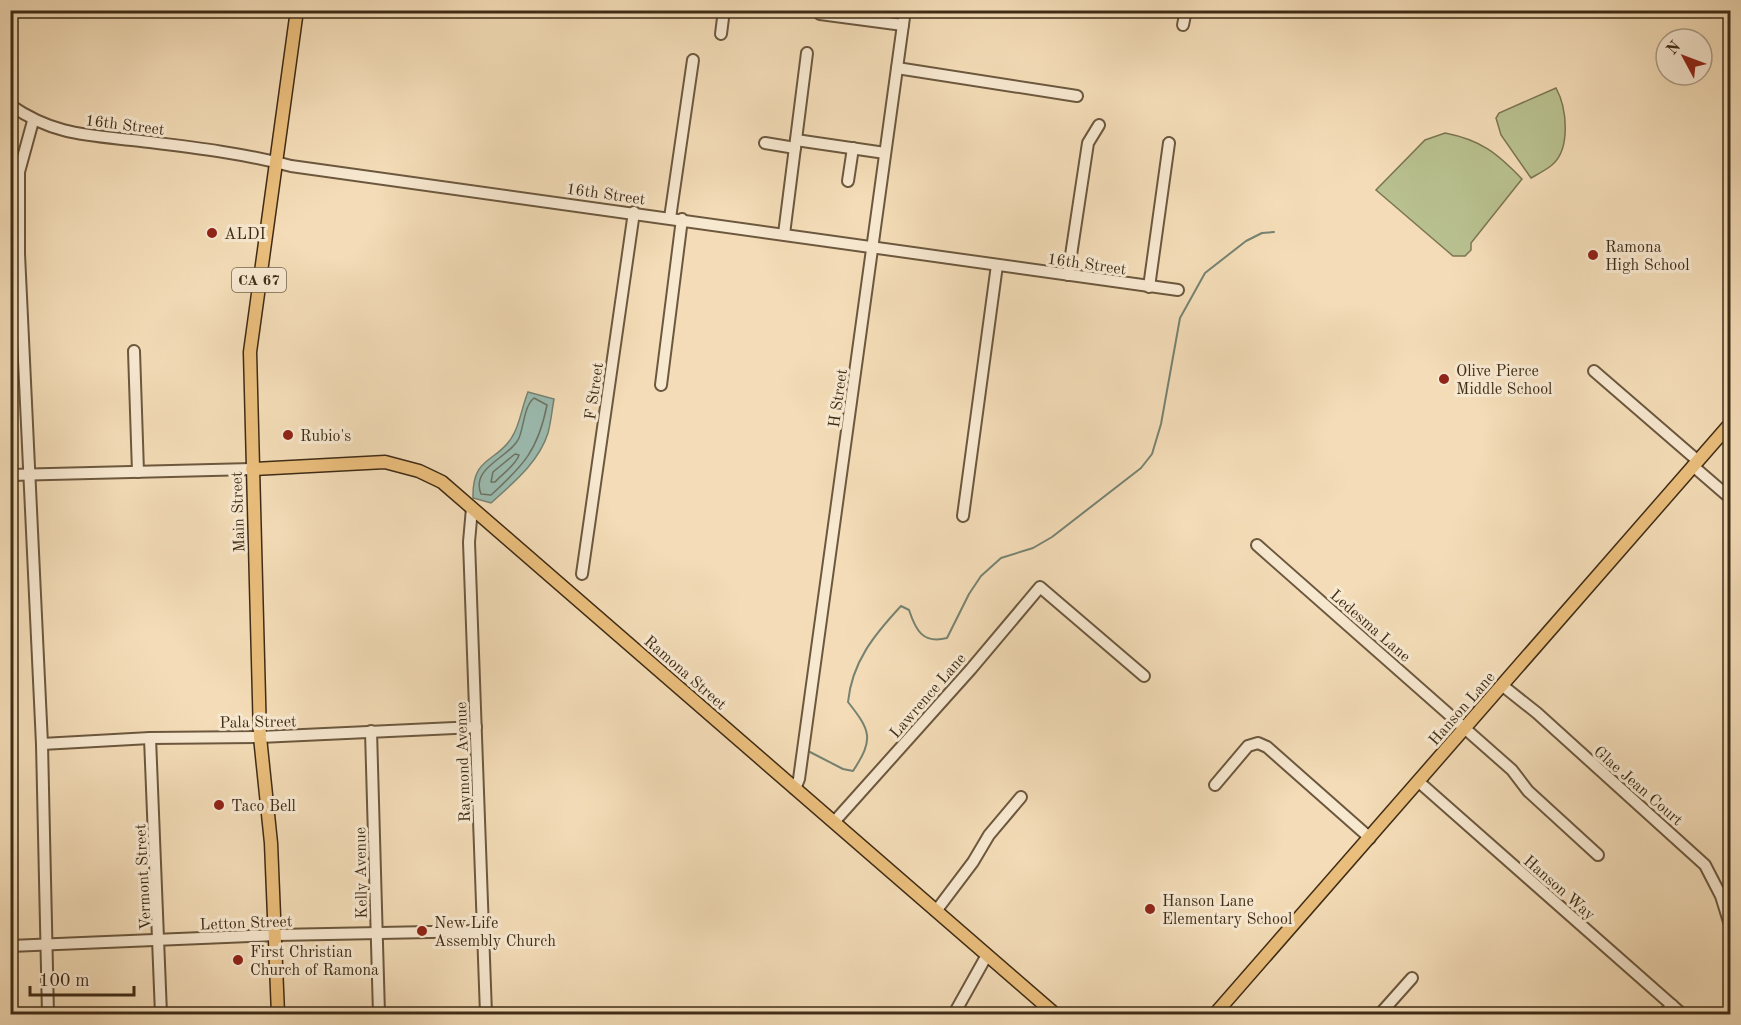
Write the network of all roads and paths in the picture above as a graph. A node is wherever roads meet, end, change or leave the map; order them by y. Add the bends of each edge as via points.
1 (297, 10) edge
2 (724, 10) edge
3 (815, 10) edge
4 (905, 10) edge
5 (1186, 10) edge
6 (903, 25) junction
7 (1184, 25) dead end
8 (721, 33) dead end
9 (807, 53) dead end
10 (693, 60) dead end
11 (897, 68) junction
12 (1077, 96) dead end
13 (10, 105) edge
14 (33, 120) junction
15 (1099, 125) dead end
16 (765, 143) dead end
17 (1169, 143) dead end
18 (796, 144) junction
19 (854, 148) junction
20 (885, 153) junction
21 (275, 162) junction
22 (848, 181) dead end
23 (634, 212) junction
24 (670, 218) junction
25 (682, 219) junction
26 (784, 234) junction
27 (873, 247) junction
28 (997, 265) junction
29 (1068, 275) junction
30 (1149, 287) junction
31 (1178, 290) dead end
32 (134, 351) dead end
33 (1594, 371) dead end
34 (661, 385) dead end
35 (1731, 424) edge
36 (1696, 464) junction
37 (252, 469) junction
38 (138, 472) junction
39 (10, 475) edge
40 (28, 476) junction
41 (1731, 498) edge
42 (472, 508) junction
43 (963, 516) dead end
44 (1257, 544) dead end
45 (582, 574) dead end
46 (1144, 676) dead end
47 (1503, 686) junction
48 (476, 726) junction
49 (1466, 728) junction
50 (371, 731) junction
51 (260, 737) junction
52 (150, 738) junction
53 (42, 744) junction
54 (1419, 782) junction
55 (1215, 785) dead end
56 (795, 789) junction
57 (1021, 797) dead end
58 (834, 822) junction
59 (1370, 838) junction
60 (1598, 855) dead end
61 (936, 911) junction
62 (1731, 925) edge
63 (483, 931) junction
64 (376, 934) junction
65 (276, 936) junction
66 (160, 940) junction
67 (10, 946) edge
68 (45, 946) junction
69 (987, 955) junction
70 (1412, 978) dead end
71 (1672, 1005) junction
72 (48, 1014) edge
73 (161, 1014) edge
74 (278, 1014) edge
75 (380, 1014) edge
76 (486, 1014) edge
77 (954, 1014) edge
78 (1055, 1014) edge
79 (1215, 1014) edge
80 (1380, 1014) edge
81 (1664, 1014) edge
82 (1682, 1014) edge

1 - 21 main road, Main Street / CA 67
2 - 8 street
3 - 6 street via 820,14
4 - 6 street, H Street
5 - 7 street
6 - 11 street, H Street
9 - 18 street
10 - 24 street
11 - 12 street
11 - 20 street, H Street
13 - 14 street
14 - 21 street, 16th Street via 60,131
14 - 40 street via 19,172 18,254
15 - 29 street via 1088,143
16 - 18 street
17 - 30 street
18 - 19 street
18 - 26 street
19 - 20 street
19 - 22 street
20 - 27 street, H Street
21 - 23 street, 16th Street
21 - 37 main road, Main Street / CA 67 via 250,352
23 - 24 street, 16th Street
23 - 45 street, F Street
24 - 25 street, 16th Street
25 - 26 street, 16th Street
25 - 34 street
26 - 27 street, 16th Street
27 - 28 street, 16th Street
27 - 56 street, H Street
28 - 29 street, 16th Street
28 - 43 street
29 - 30 street, 16th Street
30 - 31 street, 16th Street
32 - 38 street
33 - 36 street
35 - 36 main road, Hanson Lane
36 - 41 street
36 - 47 main road, Hanson Lane
37 - 38 street
37 - 42 main road, Ramona Street via 385,462 442,482
37 - 51 main road, Main Street / CA 67
38 - 40 street
39 - 40 street
40 - 53 street
42 - 48 street, Raymond Avenue via 469,542
42 - 56 main road, Ramona Street
44 - 49 street, Ledesma Lane
46 - 58 street, Lawrence Lane via 1040,587
47 - 49 main road, Hanson Lane
47 - 62 street, Glae Jean Court via 1705,865
48 - 50 street, Pala Street
48 - 63 street, Raymond Avenue
49 - 54 main road, Hanson Lane
49 - 60 street, Ledesma Lane
50 - 51 street, Pala Street
50 - 64 street, Kelly Avenue
51 - 52 street, Pala Street
51 - 65 main road, Main Street / CA 67
52 - 53 street, Pala Street
52 - 66 street, Vermont Street
53 - 68 street
54 - 59 main road, Hanson Lane
54 - 71 street, Hanson Way
55 - 59 street via 1248,746 1258,743
56 - 58 main road, Ramona Street
57 - 61 street
58 - 61 main road, Ramona Street
59 - 79 main road, Hanson Lane
61 - 69 main road, Ramona Street
63 - 64 street, Letton Street
63 - 76 street, Raymond Avenue
64 - 65 street, Letton Street
64 - 75 street, Kelly Avenue
65 - 66 street, Letton Street
65 - 74 main road, Main Street / CA 67
66 - 68 street, Letton Street
66 - 73 street, Vermont Street
67 - 68 street, Letton Street
68 - 72 street
69 - 77 street
69 - 78 main road, Ramona Street
70 - 80 street
71 - 81 street
71 - 82 street, Hanson Way

